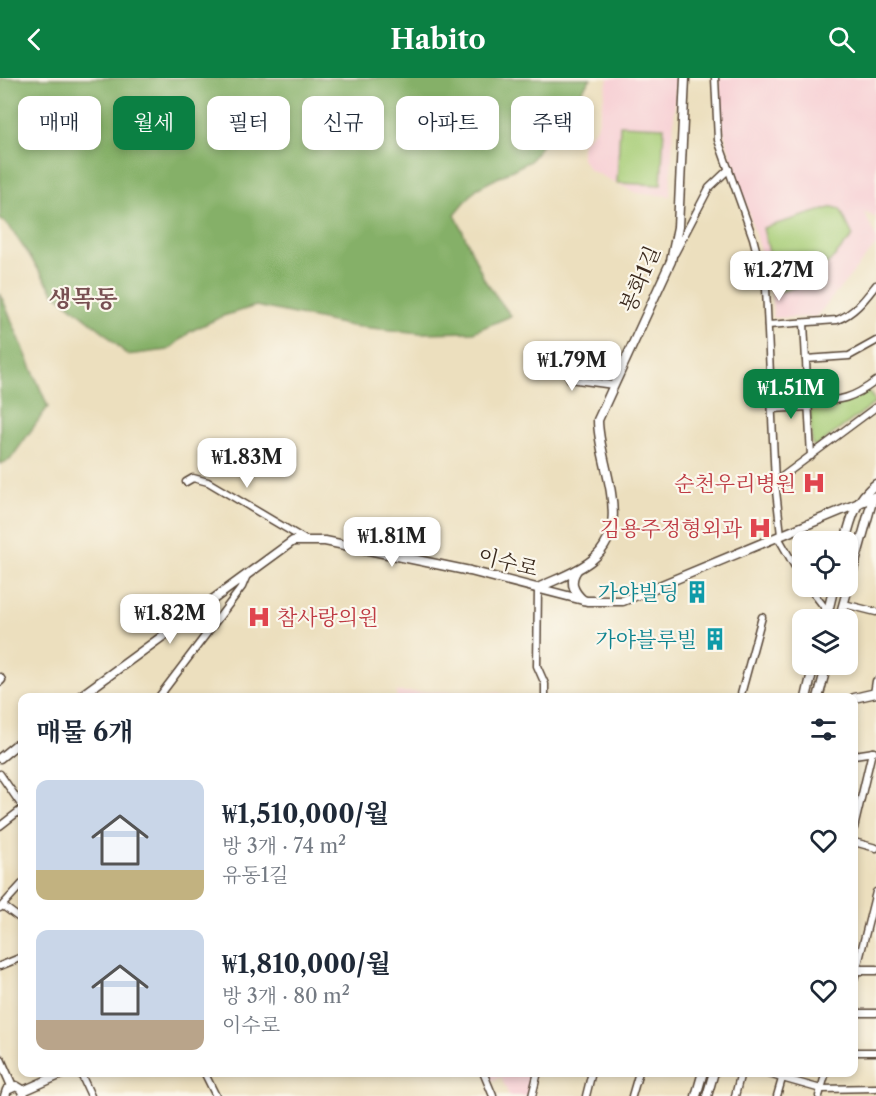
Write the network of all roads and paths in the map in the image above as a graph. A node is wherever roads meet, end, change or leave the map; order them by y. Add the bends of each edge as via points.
1 (685, 78) edge
2 (715, 78) edge
3 (729, 169) junction
4 (671, 261) junction
5 (874, 288) edge
6 (876, 298) edge
7 (804, 323) junction
8 (768, 325) junction
9 (876, 341) edge
10 (561, 357) dead end
11 (806, 359) junction
12 (876, 381) edge
13 (613, 385) junction
14 (808, 405) junction
15 (876, 407) edge
16 (772, 410) junction
17 (811, 456) junction
18 (186, 482) dead end
19 (775, 482) junction
20 (876, 484) edge
21 (875, 497) edge
22 (856, 506) junction
23 (836, 514) junction
24 (849, 528) junction
25 (848, 531) edge
26 (780, 536) junction
27 (304, 539) junction
28 (792, 559) edge
29 (577, 570) junction
30 (248, 572) junction
31 (538, 588) junction
32 (583, 600) junction
33 (844, 604) junction
34 (843, 609) edge
35 (876, 612) edge
36 (762, 617) dead end
37 (811, 675) edge
38 (824, 675) edge
39 (0, 677) edge
40 (876, 681) edge
41 (0, 682) edge
42 (85, 693) edge
43 (161, 693) edge
44 (545, 693) edge
45 (741, 693) edge
46 (807, 693) edge
47 (819, 693) edge
48 (875, 693) edge
49 (858, 697) edge
50 (18, 743) edge
51 (874, 752) edge
52 (858, 754) edge
53 (0, 758) edge
54 (0, 774) edge
55 (18, 802) edge
56 (18, 811) edge
57 (858, 813) edge
58 (0, 826) edge
59 (858, 843) edge
60 (876, 848) edge
61 (18, 888) edge
62 (876, 892) edge
63 (1, 907) edge
64 (18, 918) edge
65 (858, 958) edge
66 (18, 959) edge
67 (0, 966) edge
68 (876, 970) edge
69 (858, 972) edge
70 (858, 1013) edge
71 (876, 1013) edge
72 (858, 1052) edge
73 (876, 1052) edge
74 (0, 1059) edge
75 (56, 1077) edge
76 (82, 1077) edge
77 (206, 1077) edge
78 (485, 1077) edge
79 (537, 1077) edge
80 (591, 1077) edge
81 (638, 1077) edge
82 (702, 1077) edge
83 (713, 1077) edge
84 (740, 1077) edge
85 (783, 1077) edge
86 (785, 1077) edge
87 (825, 1077) edge
88 (12, 1086) junction
89 (876, 1088) edge
90 (851, 1092) edge
91 (820, 1093) edge
92 (24, 1094) edge
93 (5, 1096) edge
94 (91, 1096) edge
95 (216, 1096) edge
96 (493, 1096) edge
97 (532, 1096) edge
98 (586, 1096) edge
99 (632, 1096) edge
100 (696, 1096) edge
101 (707, 1096) edge
102 (735, 1096) edge
103 (777, 1096) edge

1 - 4 main road, 봉화1길 via 678,227
2 - 3 street via 717,132
3 - 4 street via 709,188
3 - 8 street via 766,288
4 - 13 main road, 봉화1길
5 - 6 street
5 - 7 street via 847,316
7 - 8 street
7 - 11 street
8 - 16 street
9 - 11 street via 849,356
10 - 13 street via 570,379
11 - 14 street
12 - 14 street via 850,398
13 - 29 main road, 봉화1길 via 598,420 613,519 599,553
14 - 16 street
14 - 17 street
15 - 17 street
16 - 19 street
17 - 19 street
18 - 27 street via 194,478 208,482
19 - 26 street
20 - 22 main road, 이수로
21 - 22 main road, 이수로
21 - 33 main road
22 - 23 main road, 이수로
22 - 24 main road
23 - 24 main road via 844,516
23 - 26 main road, 이수로
24 - 25 main road
26 - 28 street
26 - 32 main road, 이수로 via 635,598 611,602
27 - 30 main road via 285,545
27 - 31 main road, 이수로
29 - 31 main road, 봉화1길
29 - 32 main road via 572,585
30 - 42 main road
30 - 43 street via 242,587
31 - 32 main road, 이수로
31 - 44 street via 537,666
33 - 34 main road
33 - 35 street
36 - 45 street
37 - 46 main road
38 - 47 main road
39 - 41 street
40 - 48 street
48 - 49 main road
50 - 53 main road
51 - 52 street
51 - 57 street
54 - 55 street
56 - 58 street
59 - 60 street
61 - 63 street
62 - 65 street
63 - 64 street
66 - 67 street
68 - 69 main road
70 - 71 street
72 - 73 street
74 - 88 main road
75 - 92 main road
76 - 94 street
77 - 95 street
78 - 96 street
79 - 97 street
80 - 98 street
81 - 99 street
82 - 100 main road
83 - 101 main road
84 - 102 street
85 - 103 street
86 - 91 street
87 - 91 street
88 - 92 main road
88 - 93 main road
89 - 90 street
90 - 91 street

